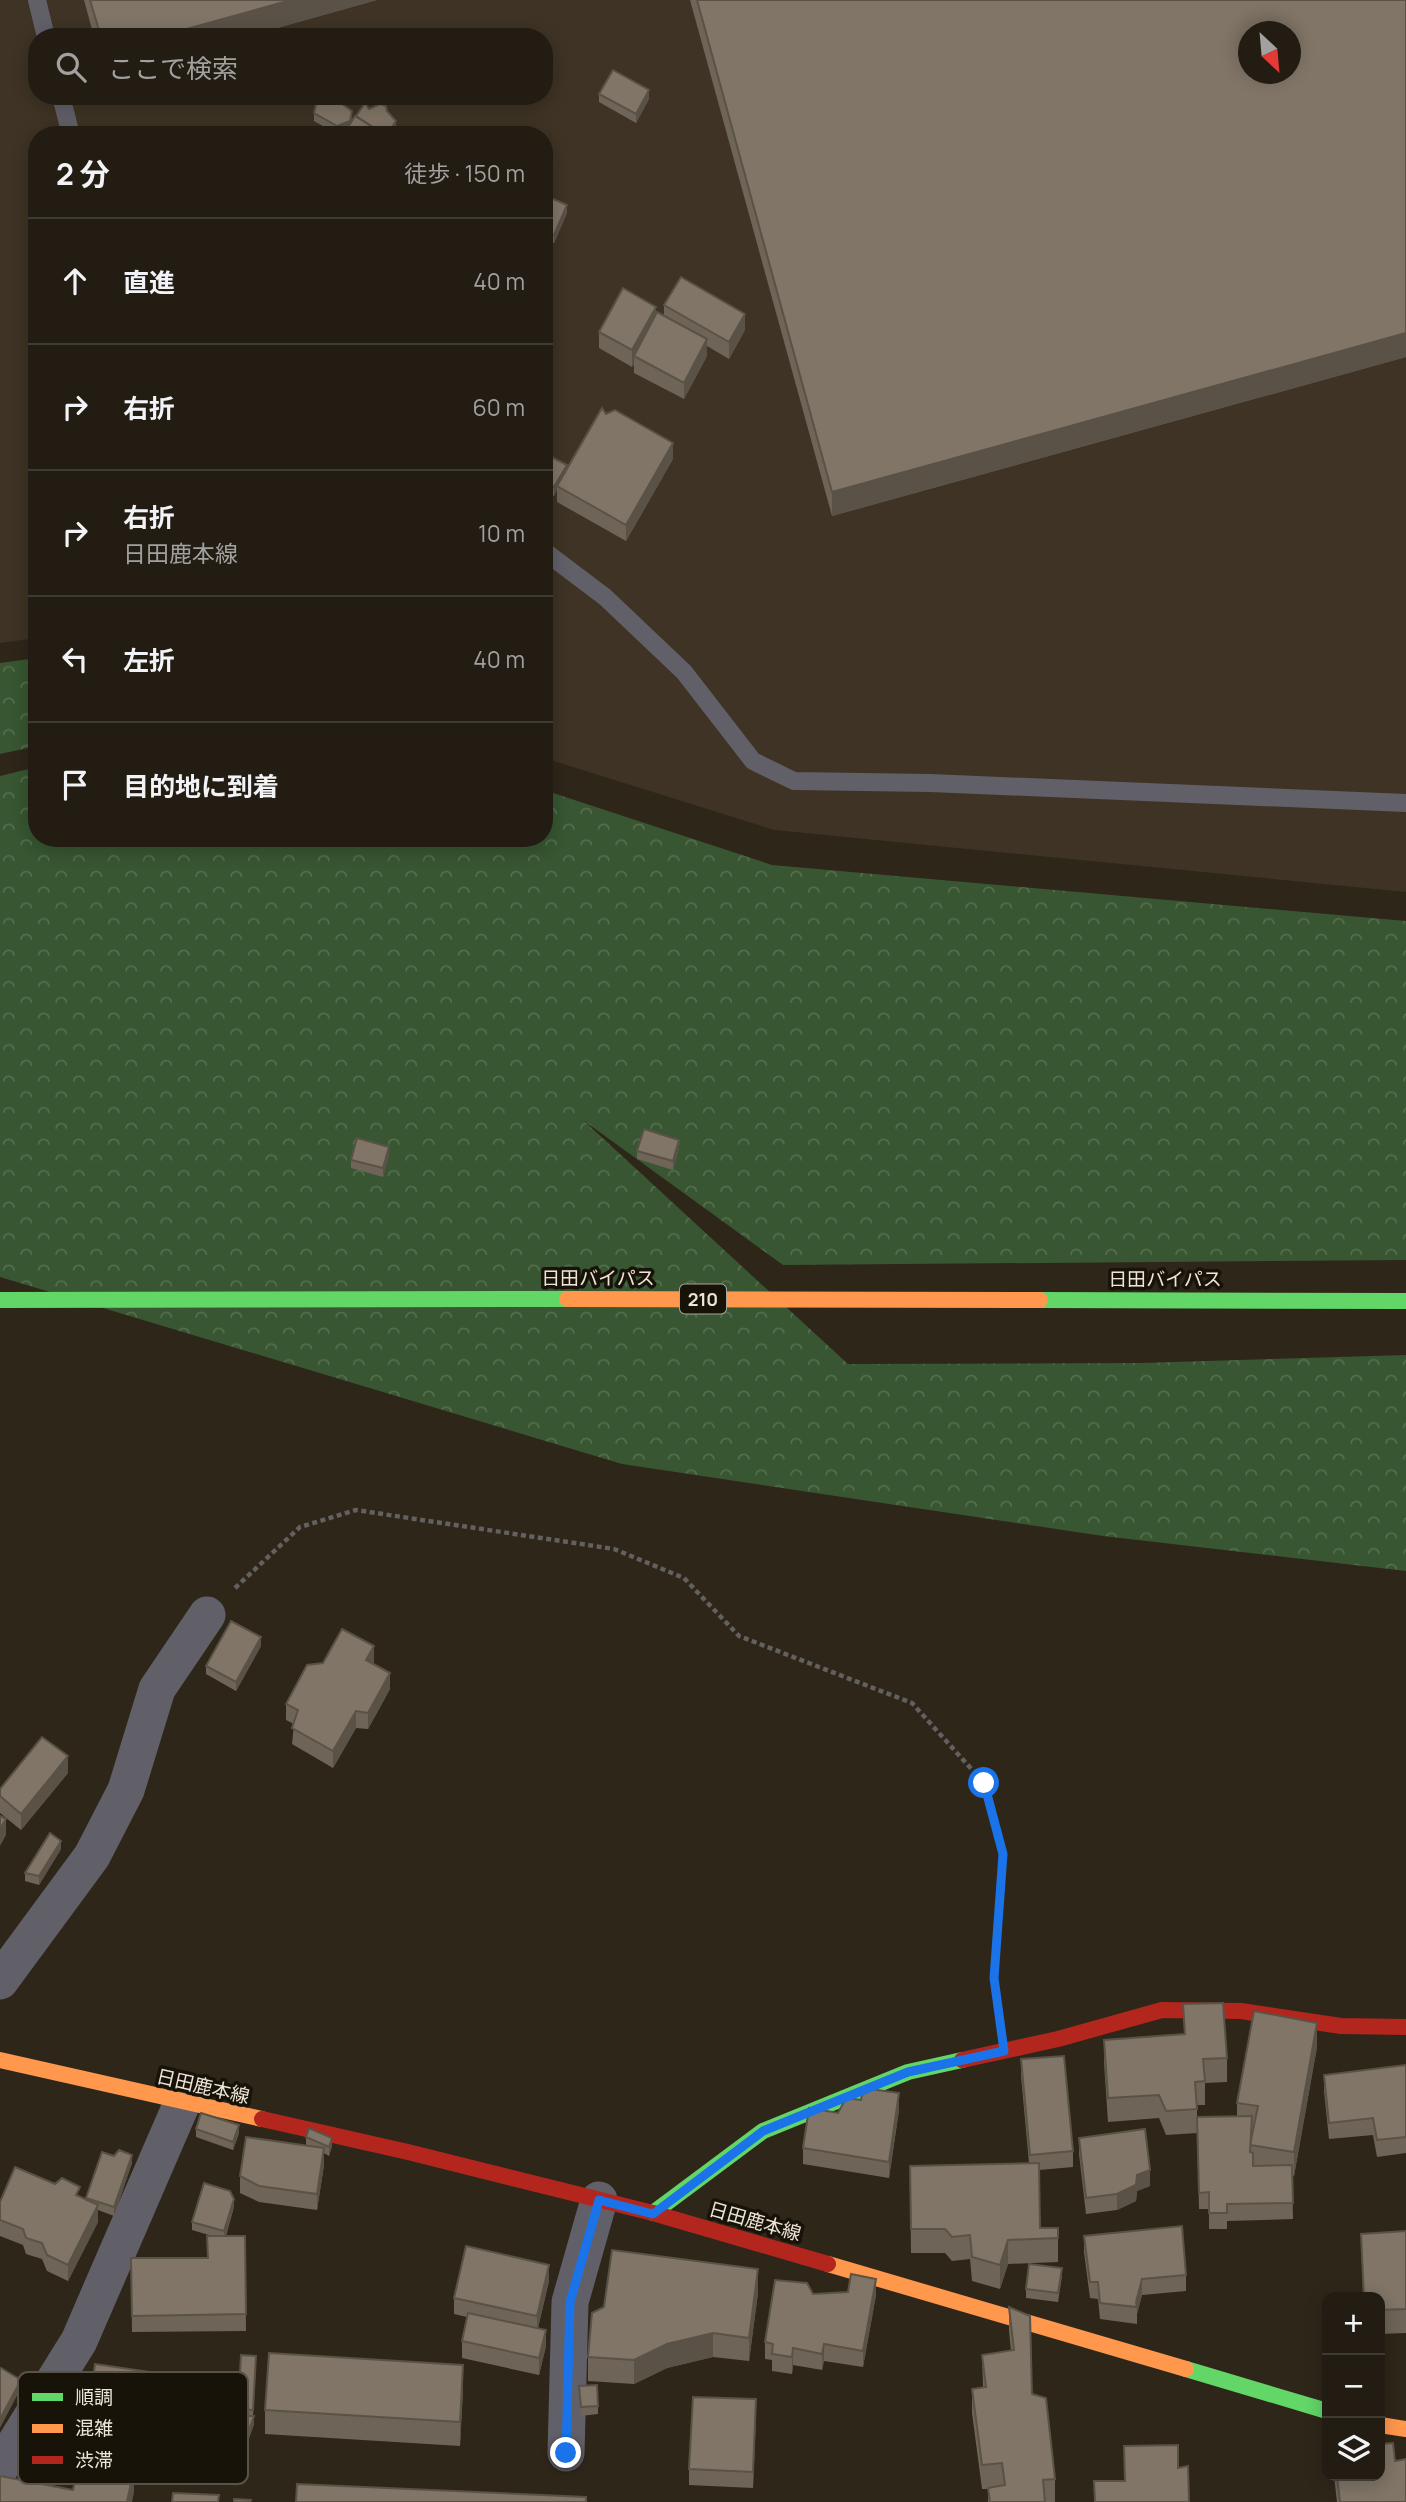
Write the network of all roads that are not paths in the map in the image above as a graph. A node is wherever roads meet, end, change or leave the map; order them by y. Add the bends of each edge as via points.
1 (37, 0) edge
2 (44, 28) edge
3 (63, 105) edge
4 (69, 126) edge
5 (553, 558) edge
6 (1406, 803) edge
7 (0, 1300) edge
8 (1406, 1301) edge
9 (206, 1615) road end
10 (0, 1981) edge
11 (1406, 2027) edge
12 (0, 2060) edge
13 (182, 2103) junction
14 (599, 2200) junction
15 (653, 2214) junction
16 (60, 2372) edge
17 (1322, 2410) edge
18 (1385, 2426) edge
19 (1406, 2429) edge
20 (18, 2439) edge
21 (566, 2453) dead end
22 (0, 2468) edge

1 - 2 lane
3 - 4 lane
5 - 6 lane via 605,597 684,672 753,761 794,781
7 - 8 main road, 日田バイパス / 210
9 - 10 street via 157,1689 127,1790 92,1856
11 - 15 main road via 1341,2026 1241,2011 1162,2010 1058,2039 908,2072 763,2131
12 - 13 main road, 日田鹿本線
13 - 14 main road, 日田鹿本線
13 - 16 street via 79,2341
14 - 15 main road, 日田鹿本線
14 - 21 street via 570,2302
15 - 17 main road, 日田鹿本線
18 - 19 main road
20 - 22 street

